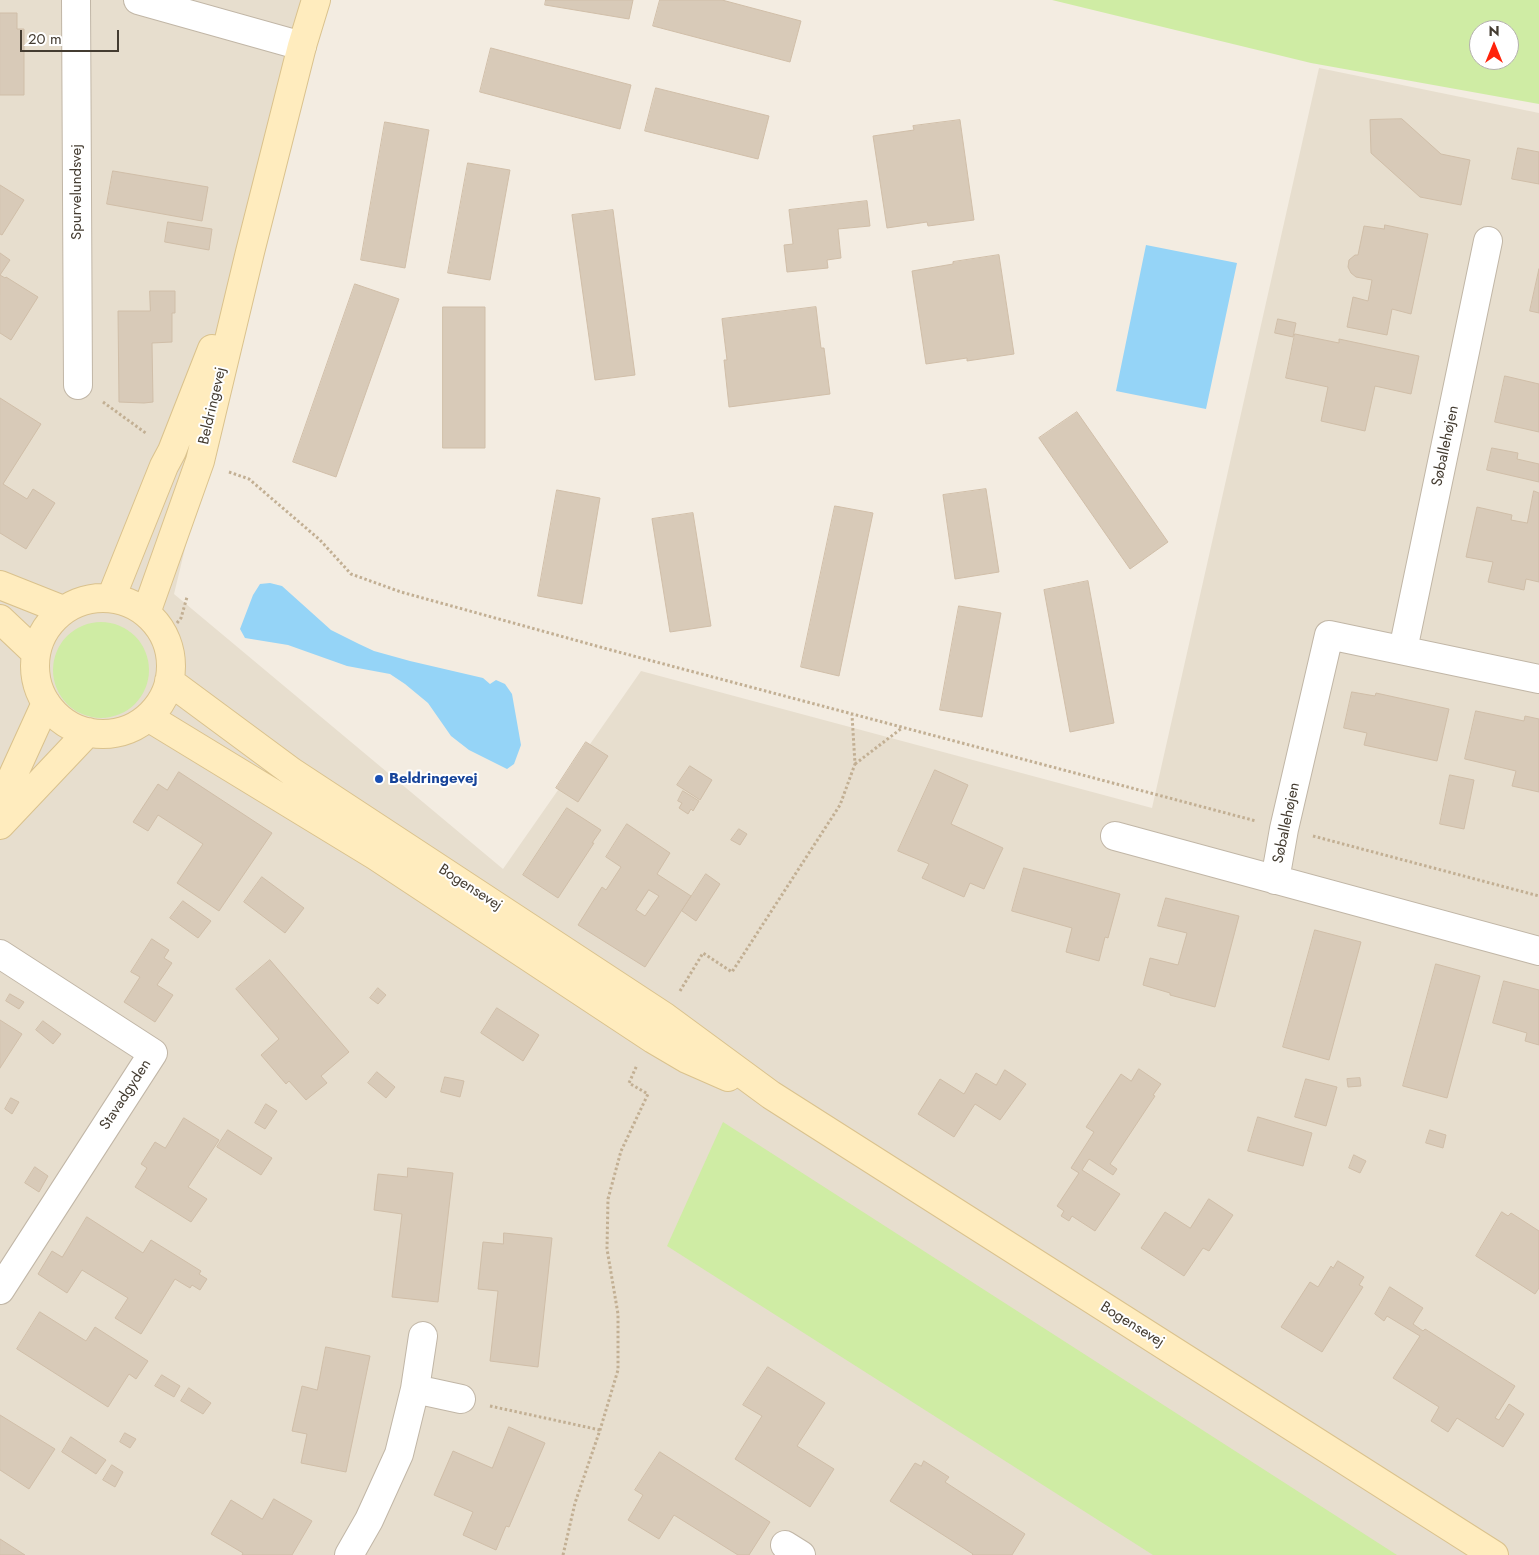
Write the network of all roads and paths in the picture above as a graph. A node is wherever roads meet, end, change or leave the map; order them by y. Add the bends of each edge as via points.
1 (76, 0) edge
2 (138, 0) edge
3 (316, 0) edge
4 (302, 46) junction
5 (1488, 241) dead end
6 (250, 252) junction
7 (78, 385) joint
8 (172, 452) junction
9 (200, 461) junction
10 (0, 585) edge
11 (111, 598) junction
12 (63, 610) junction
13 (146, 613) junction
14 (0, 619) edge
15 (1403, 650) junction
16 (36, 653) junction
17 (1539, 678) edge
18 (169, 681) junction
19 (46, 703) junction
20 (852, 715) junction
21 (148, 717) junction
22 (903, 728) junction
23 (88, 732) junction
24 (855, 764) junction
25 (0, 804) edge
26 (0, 825) edge
27 (1284, 829) junction
28 (1115, 836) dead end
29 (1275, 880) junction
30 (1539, 896) edge
31 (1539, 951) edge
32 (0, 954) edge
33 (680, 991) dead end
34 (640, 1060) dead end
35 (771, 1095) junction
36 (0, 1290) edge
37 (423, 1336) dead end
38 (415, 1389) junction
39 (460, 1400) joint
40 (600, 1430) junction
41 (348, 1555) edge
42 (563, 1555) edge
43 (1494, 1555) edge

1 - 7 street, Spurvelundsvej
2 - 4 street
3 - 4 main road, Beldringevej
4 - 6 main road, Beldringevej
5 - 15 street, Søballehøjen
6 - 8 main road, Beldringevej
6 - 9 main road, Beldringevej
7 - 8 path
8 - 11 main road, Beldringevej
9 - 13 main road, Beldringevej
9 - 20 path via 249,479 320,540 351,574 401,592
10 - 12 main road
11 - 12 main road via 78,602
11 - 13 main road via 130,603
12 - 16 main road via 41,636
13 - 18 main road via 165,638 171,660
14 - 16 main road
15 - 17 street, Søballehøjen
15 - 27 street, Søballehøjen via 1329,635
16 - 19 main road via 38,687
18 - 21 main road via 161,701
18 - 35 main road, Bogensevej via 292,772 665,1017
19 - 23 main road via 57,716
19 - 25 main road
20 - 22 path
20 - 24 path
21 - 23 main road via 130,728 109,733
21 - 35 main road, Bogensevej via 376,856 652,1039 686,1059
22 - 24 path
22 - 27 path
23 - 26 main road
24 - 33 path via 840,805 732,972 703,953
27 - 29 street, Søballehøjen
27 - 30 path
28 - 29 street, Søballehøjen
29 - 31 street, Søballehøjen
32 - 36 street, Stavadgyden via 153,1053
34 - 40 path via 629,1082 648,1094 621,1151 608,1199 607,1249 618,1314 618,1370
35 - 43 main road, Bogensevej
37 - 38 street
38 - 39 street
38 - 41 street via 399,1454 369,1520
39 - 40 path
40 - 42 path via 575,1502

